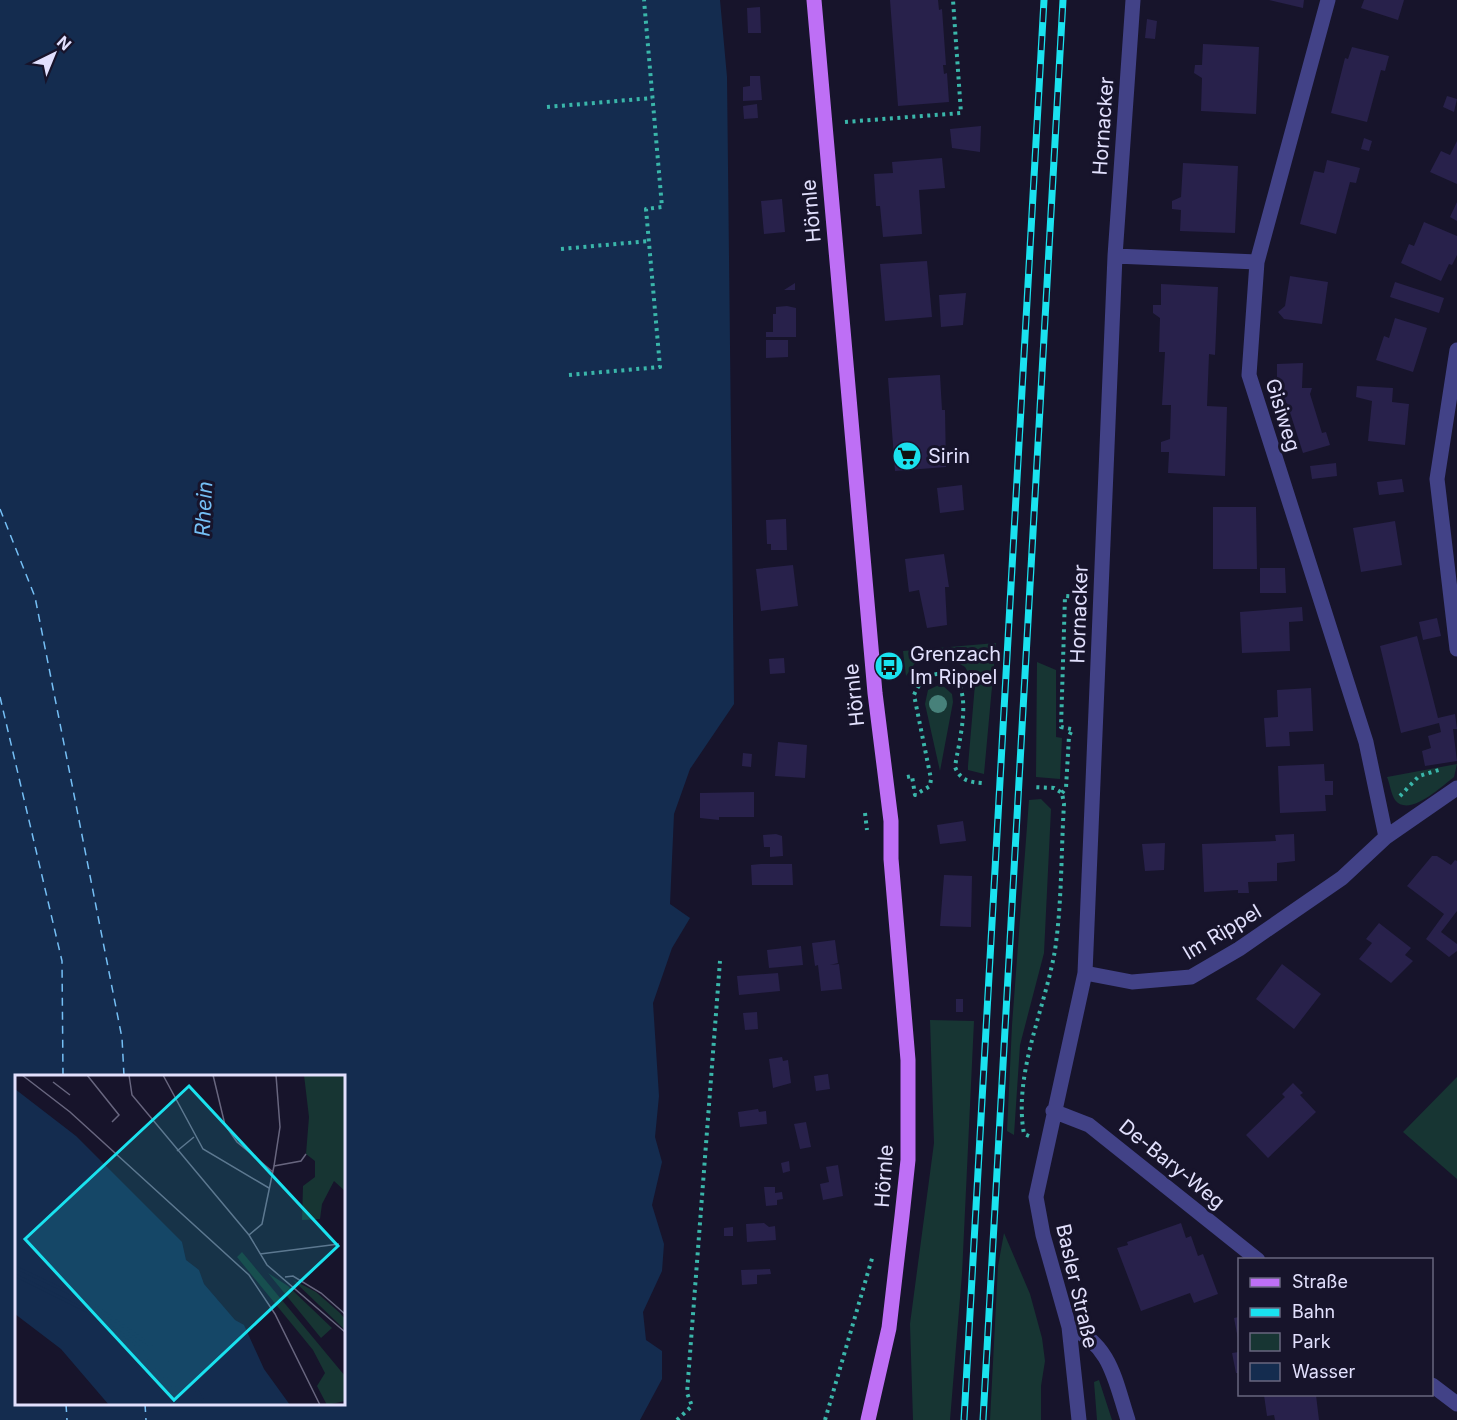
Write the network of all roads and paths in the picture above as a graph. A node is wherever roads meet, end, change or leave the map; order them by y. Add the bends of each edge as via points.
1 (644, 0) edge
2 (814, 0) edge
3 (954, 0) edge
4 (1133, 0) edge
5 (1328, 0) edge
6 (652, 98) junction
7 (547, 106) dead end
8 (825, 124) junction
9 (649, 241) junction
10 (561, 249) dead end
11 (1115, 256) junction
12 (1257, 262) junction
13 (1457, 350) edge
14 (569, 375) dead end
15 (1101, 599) junction
16 (1457, 649) edge
17 (1071, 729) dead end
18 (1069, 736) dead end
19 (1451, 767) dead end
20 (886, 778) junction
21 (983, 783) dead end
22 (1033, 787) dead end
23 (1457, 788) edge
24 (1062, 793) junction
25 (1379, 803) junction
26 (865, 805) dead end
27 (1386, 837) junction
28 (867, 840) dead end
29 (720, 961) dead end
30 (1085, 973) junction
31 (1053, 1111) junction
32 (1047, 1142) junction
33 (876, 1246) dead end
34 (1255, 1258) edge
35 (1069, 1327) junction
36 (1433, 1386) edge
37 (1457, 1404) edge
38 (677, 1420) edge
39 (825, 1420) edge
40 (868, 1420) edge
41 (1079, 1420) edge
42 (1128, 1420) edge

1 - 6 path
2 - 8 main road, Hörnle
3 - 8 path via 961,113
4 - 11 street, Hornacker
5 - 12 street, Gisiweg
6 - 7 path
6 - 9 path via 662,207 646,208
8 - 20 main road, Hörnle via 872,669
9 - 10 path
9 - 14 path via 660,367
11 - 12 street
11 - 15 street, Hornacker
12 - 25 street, Gisiweg via 1249,375 1366,742
13 - 16 street via 1437,479
15 - 17 path via 1065,596 1061,726
15 - 30 street, Hornacker
18 - 24 path via 1066,788
19 - 25 path via 1419,776 1402,795
20 - 21 path via 912,776 915,795 930,786 914,695 926,678 936,674 947,675 963,689 965,702 955,767 968,782
20 - 40 main road, Hörnle via 908,1060 908,1160 889,1328
22 - 24 path via 1054,788
23 - 27 street, Im Rippel
24 - 32 path via 1055,949 1025,1077 1022,1125 1024,1134
25 - 27 street, Gisiweg
26 - 28 path
27 - 30 street, Im Rippel via 1342,878 1191,977 1132,982
29 - 38 path via 687,1393 692,1406
30 - 31 street
31 - 32 street
31 - 34 street, De-Bary-Weg via 1089,1125
32 - 35 street, Basler Straße via 1036,1197
33 - 39 path
35 - 41 street, Basler Straße
35 - 42 street via 1086,1334 1108,1359
36 - 37 street

